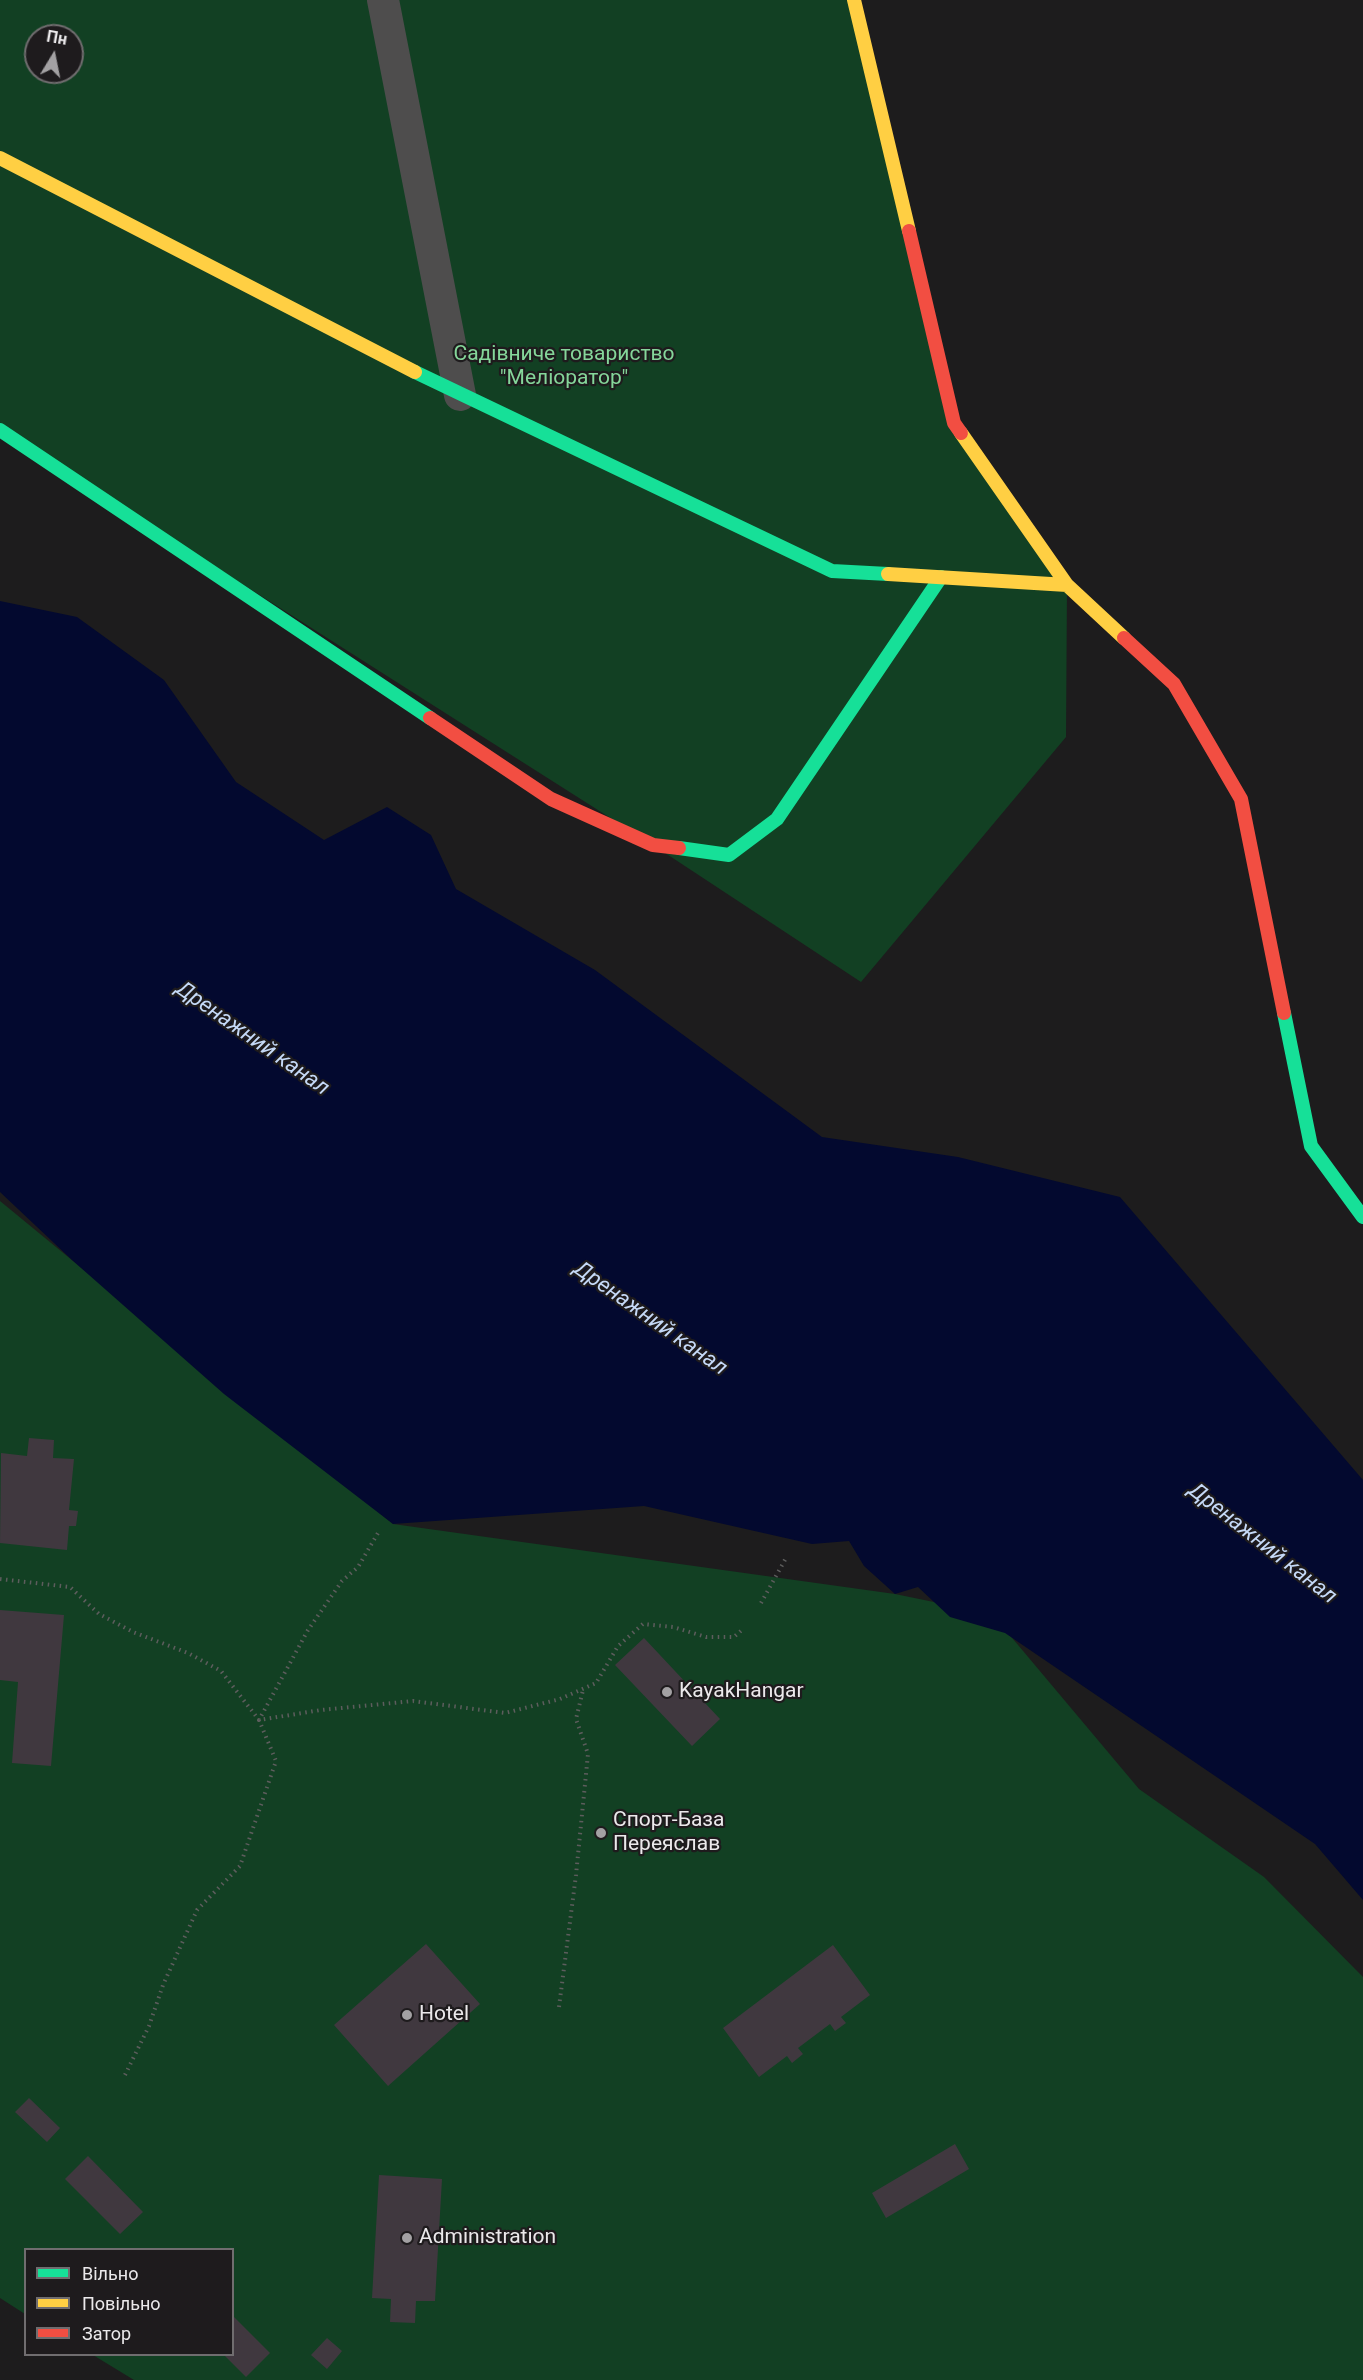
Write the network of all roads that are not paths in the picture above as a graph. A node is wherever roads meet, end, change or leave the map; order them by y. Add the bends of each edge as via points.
1 (382, 0) edge
2 (854, 0) edge
3 (0, 158) edge
4 (460, 395) junction
5 (0, 430) edge
6 (941, 578) junction
7 (1068, 585) junction
8 (1363, 1217) edge

1 - 4 street
2 - 7 street via 954,423
3 - 4 street
4 - 6 street via 832,571
5 - 6 street via 551,799 653,845 729,855 777,819
6 - 7 street
7 - 8 street via 1174,684 1241,799 1311,1146

